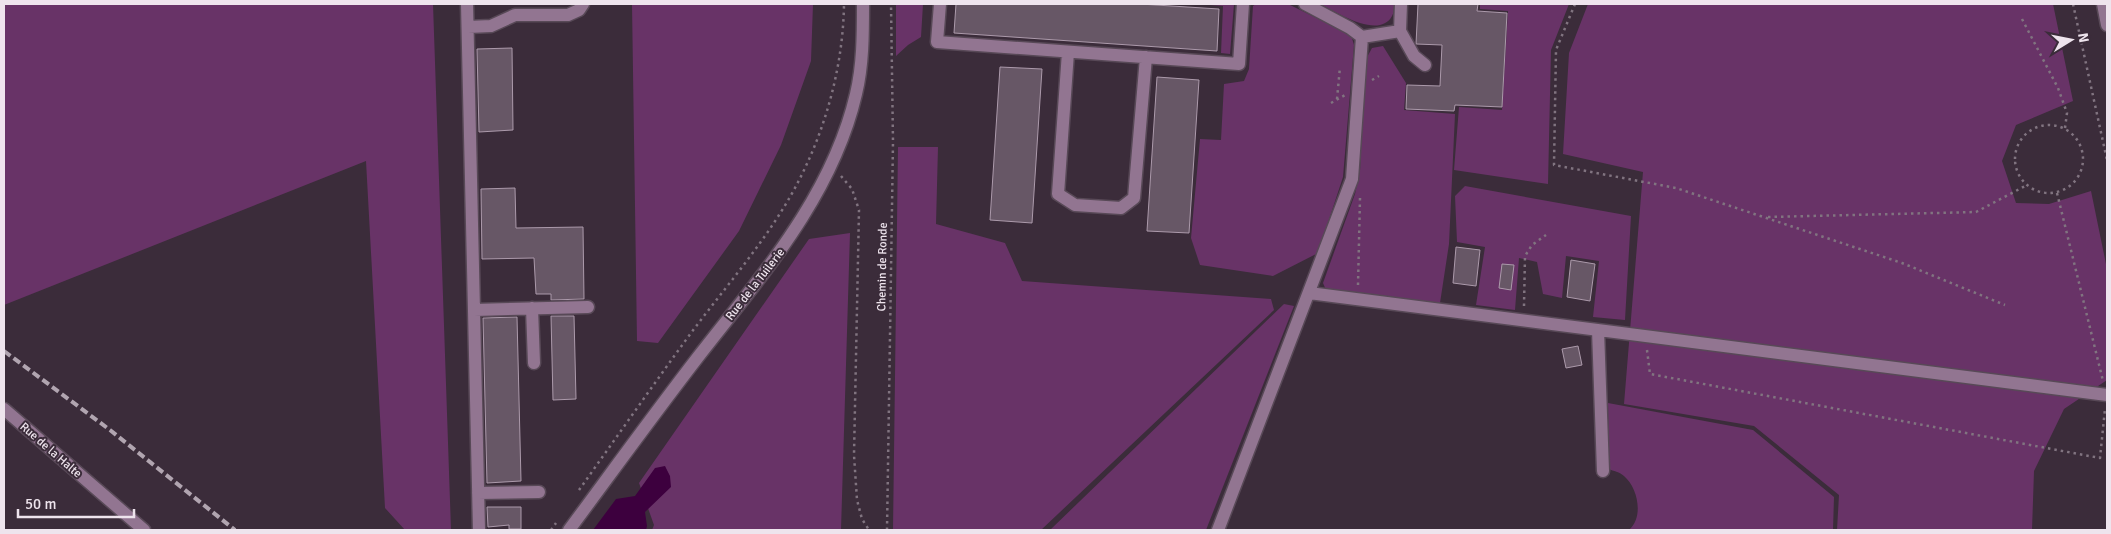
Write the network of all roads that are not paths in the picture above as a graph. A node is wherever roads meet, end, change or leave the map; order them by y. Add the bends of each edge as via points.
1 (467, 4) edge
2 (583, 4) edge
3 (863, 4) edge
4 (940, 4) edge
5 (1243, 4) edge
6 (1305, 4) edge
7 (1401, 4) edge
8 (2103, 4) edge
9 (515, 10) edge
10 (2107, 26) edge
11 (468, 27) junction
12 (1400, 32) junction
13 (1362, 37) junction
14 (1068, 52) junction
15 (1146, 57) junction
16 (1425, 65) dead end
17 (1309, 293) junction
18 (588, 307) dead end
19 (532, 308) junction
20 (474, 310) junction
21 (1598, 330) junction
22 (534, 363) dead end
23 (2107, 395) edge
24 (4, 409) edge
25 (1603, 471) dead end
26 (539, 492) dead end
27 (478, 493) junction
28 (144, 530) edge
29 (479, 530) edge
30 (569, 530) edge
31 (1218, 530) edge

1 - 11 street
2 - 9 street via 568,15
3 - 30 street, Rue de la Tuilerie via 856,93 842,140 810,207 786,244
4 - 14 street via 937,42
5 - 15 street via 1239,64
6 - 13 street
7 - 12 street
8 - 10 street
9 - 11 street via 492,26
11 - 20 street
12 - 13 street
12 - 16 street via 1414,56
13 - 17 street via 1352,180
14 - 15 street
14 - 15 street via 1058,194 1075,205 1121,208 1134,198
17 - 21 street
17 - 31 street
18 - 19 street
19 - 20 street
19 - 22 street
20 - 27 street
21 - 23 street
21 - 25 street
24 - 28 street, Rue de la Halte
26 - 27 street
27 - 29 street

